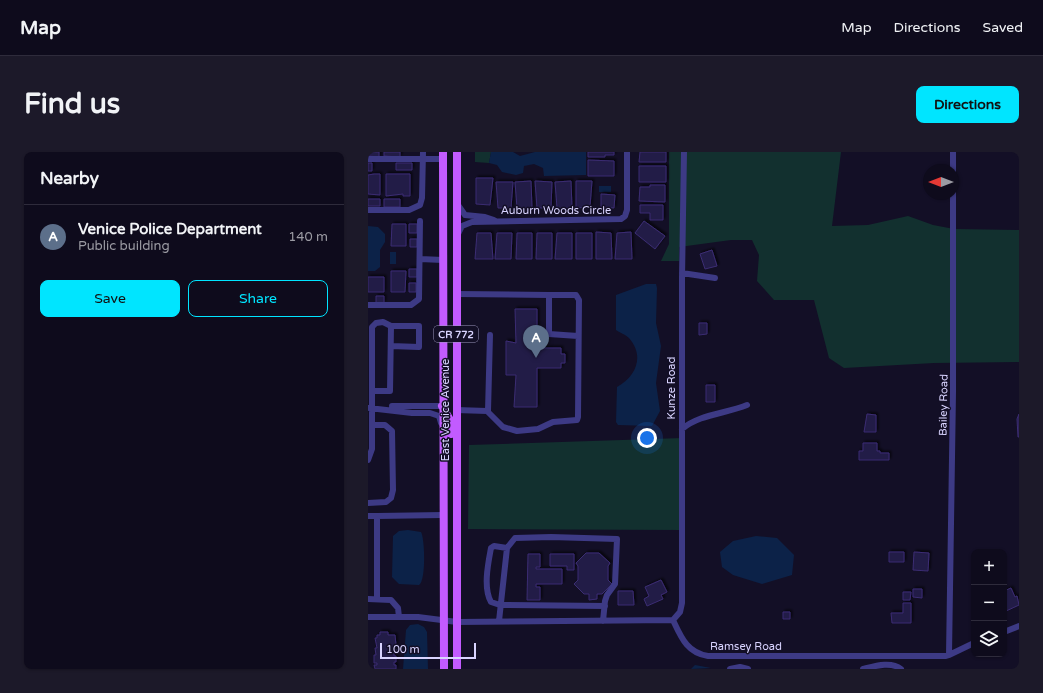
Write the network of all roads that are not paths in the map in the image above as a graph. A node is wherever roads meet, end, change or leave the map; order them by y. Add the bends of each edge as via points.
1 (457, 152) edge
2 (627, 152) edge
3 (684, 152) edge
4 (953, 152) edge
5 (423, 155) edge
6 (443, 156) edge
7 (368, 159) edge
8 (456, 199) junction
9 (368, 210) edge
10 (494, 220) junction
11 (420, 221) dead end
12 (458, 248) junction
13 (420, 259) junction
14 (443, 260) junction
15 (682, 273) junction
16 (715, 278) dead end
17 (457, 294) junction
18 (548, 296) junction
19 (368, 305) edge
20 (391, 326) junction
21 (490, 334) dead end
22 (578, 336) junction
23 (391, 346) junction
24 (372, 391) junction
25 (747, 405) dead end
26 (442, 406) junction
27 (370, 408) edge
28 (456, 410) junction
29 (488, 411) junction
30 (372, 424) junction
31 (682, 429) junction
32 (443, 431) junction
33 (368, 460) edge
34 (368, 502) edge
35 (443, 515) junction
36 (368, 516) edge
37 (377, 516) junction
38 (456, 516) junction
39 (507, 548) junction
40 (368, 599) edge
41 (377, 599) junction
42 (500, 605) junction
43 (605, 606) junction
44 (368, 617) edge
45 (399, 617) junction
46 (603, 620) junction
47 (673, 620) junction
48 (444, 621) junction
49 (499, 621) junction
50 (457, 622) junction
51 (1019, 626) edge
52 (1007, 631) edge
53 (971, 644) edge
54 (948, 655) junction
55 (444, 669) edge
56 (457, 669) edge
57 (730, 669) edge
58 (748, 669) edge
59 (863, 669) edge
60 (900, 669) edge

1 - 8 main road, East Venice Avenue / CR 772
2 - 10 street, Auburn Woods Circle via 627,210 621,219
3 - 15 street, Kunze Road
4 - 54 street, Bailey Road via 953,392
5 - 6 street
5 - 7 street
5 - 9 street via 420,205 409,210
6 - 14 main road, East Venice Avenue / CR 772
8 - 10 street, Auburn Woods Circle via 465,215
8 - 12 main road, East Venice Avenue / CR 772
10 - 12 street, Auburn Woods Circle via 465,224 458,233
11 - 13 street
12 - 17 main road, East Venice Avenue / CR 772
13 - 14 street
13 - 19 street via 420,296 417,303
14 - 26 main road, East Venice Avenue / CR 772
15 - 16 street
15 - 31 street, Kunze Road
17 - 18 street
17 - 28 main road, East Venice Avenue / CR 772
18 - 22 street via 549,334
18 - 22 street via 578,297
20 - 23 street
20 - 23 street via 419,326 419,347
20 - 24 street via 383,322 372,327
21 - 29 street
22 - 29 street via 577,420 553,422 538,430 517,431 503,427
23 - 24 street via 390,391
24 - 27 street
25 - 31 street via 700,418
26 - 27 street
26 - 32 main road, East Venice Avenue / CR 772
26 - 38 main road via 450,420 451,494
27 - 30 street
27 - 32 street via 436,414 440,418
28 - 29 street
28 - 38 main road, East Venice Avenue / CR 772
30 - 33 street via 372,449
30 - 34 street via 385,425 392,431 393,490 391,498 386,502
31 - 47 street, Kunze Road via 682,603 680,612
32 - 35 main road, East Venice Avenue / CR 772
35 - 37 street
35 - 48 main road, East Venice Avenue / CR 772
36 - 37 street
37 - 41 street
38 - 50 main road, East Venice Avenue / CR 772
39 - 42 street
39 - 42 street via 491,548 488,569 488,597 491,602
39 - 43 street via 515,538 617,539 616,584 607,595
40 - 41 street
41 - 45 street via 395,602
42 - 43 street
42 - 49 street
43 - 46 street
44 - 45 street
45 - 48 street via 418,616
46 - 47 street
46 - 49 street
47 - 54 street, Ramsey Road via 687,646 696,653 708,656
48 - 50 street
48 - 55 main road, East Venice Avenue / CR 772
49 - 50 street
50 - 56 main road, East Venice Avenue / CR 772
51 - 52 street
53 - 54 street
57 - 58 street
59 - 60 street via 887,664

